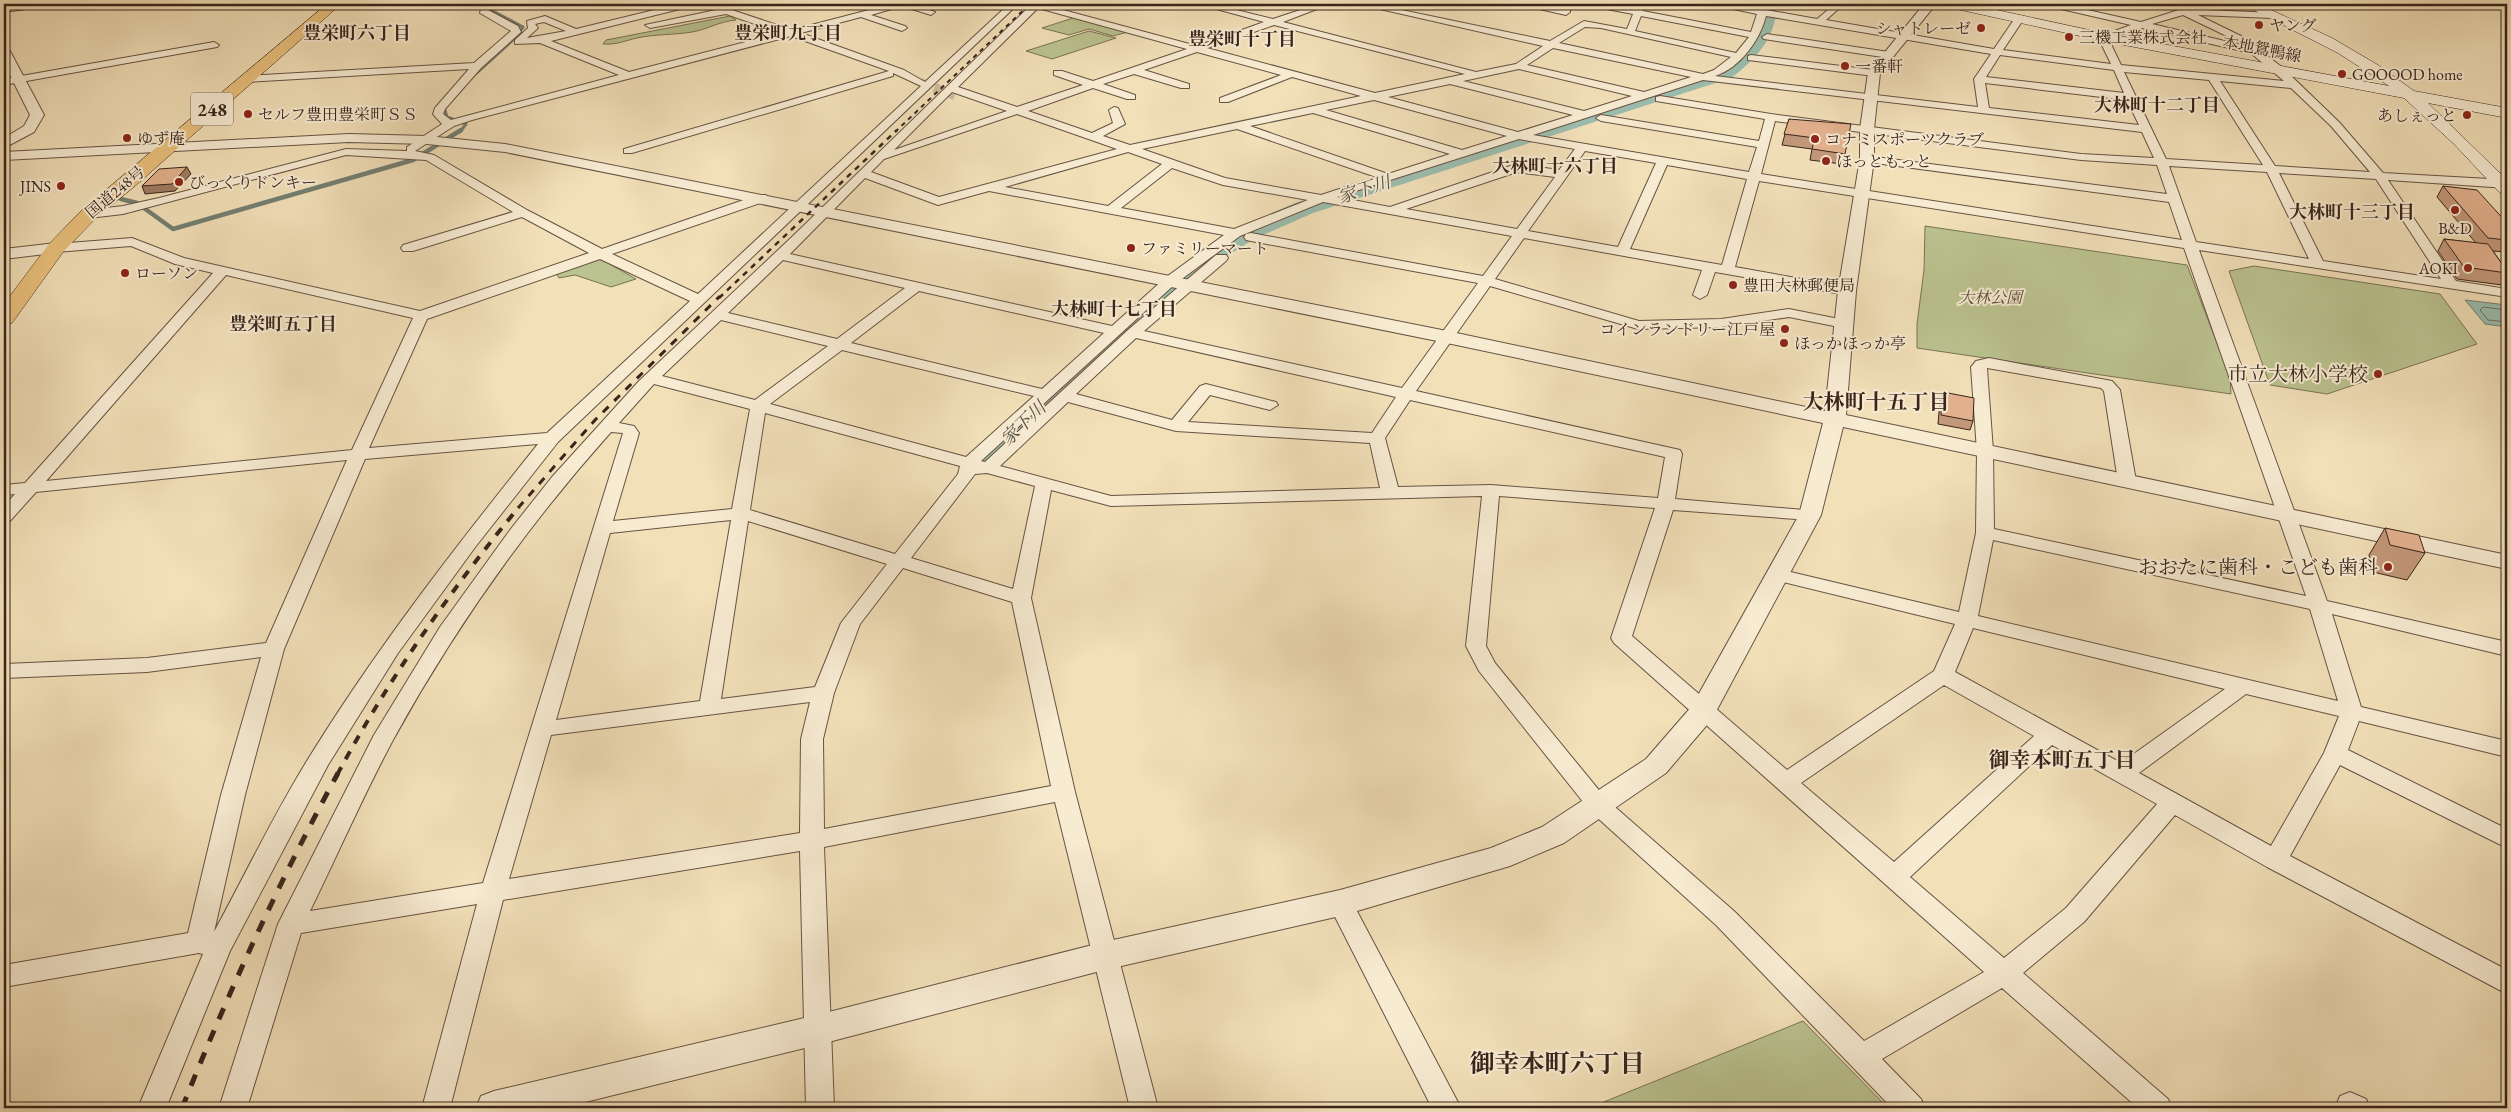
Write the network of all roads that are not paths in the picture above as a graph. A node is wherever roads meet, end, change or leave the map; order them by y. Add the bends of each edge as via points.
1 (41, 4) edge
2 (323, 4) edge
3 (335, 4) edge
4 (486, 4) edge
5 (689, 4) edge
6 (706, 4) edge
7 (902, 4) edge
8 (1014, 4) edge
9 (1037, 4) edge
10 (1202, 4) edge
11 (1326, 4) edge
12 (1362, 4) edge
13 (1529, 4) edge
14 (1567, 4) edge
15 (1596, 4) edge
16 (1714, 4) edge
17 (1774, 4) edge
18 (1840, 4) edge
19 (1930, 4) edge
20 (1952, 4) edge
21 (2051, 4) edge
22 (2166, 4) edge
23 (2248, 4) edge
24 (1639, 8) edge
25 (1762, 8) edge
26 (4, 9) edge
27 (727, 11) junction
28 (931, 12) dead end
29 (2182, 12) junction
30 (861, 14) junction
31 (1775, 15) junction
32 (2272, 15) junction
33 (2018, 20) junction
34 (616, 21) junction
35 (1276, 22) junction
36 (1818, 23) junction
37 (2137, 24) junction
38 (902, 28) dead end
39 (574, 31) junction
40 (788, 33) junction
41 (1630, 33) junction
42 (1754, 34) junction
43 (1767, 37) junction
44 (2103, 37) junction
45 (540, 40) junction
46 (214, 45) dead end
47 (1552, 46) junction
48 (1198, 49) junction
49 (2252, 49) junction
50 (4, 51) edge
51 (1996, 52) junction
52 (859, 56) junction
53 (1738, 56) junction
54 (1751, 58) junction
55 (477, 66) junction
56 (1519, 66) junction
57 (1885, 66) junction
58 (2118, 68) junction
59 (2280, 70) junction
60 (1135, 71) junction
61 (889, 74) junction
62 (1058, 74) dead end
63 (1292, 74) junction
64 (1478, 74) junction
65 (627, 76) junction
66 (2212, 77) junction
67 (1704, 78) junction
68 (247, 79) junction
69 (1979, 79) junction
70 (933, 80) junction
71 (1447, 80) junction
72 (1718, 80) junction
73 (11, 81) edge
74 (1094, 85) junction
75 (2295, 85) junction
76 (921, 86) junction
77 (1185, 86) dead end
78 (953, 92) junction
79 (2409, 94) junction
80 (1374, 96) junction
81 (1646, 96) junction
82 (1131, 97) dead end
83 (2131, 97) junction
84 (1660, 99) junction
85 (1224, 100) dead end
86 (1114, 110) dead end
87 (1312, 110) junction
88 (1984, 110) junction
89 (1018, 112) junction
90 (2507, 113) edge
91 (1586, 115) junction
92 (1771, 117) junction
93 (1602, 118) junction
94 (450, 124) junction
95 (1237, 126) junction
96 (1867, 129) junction
97 (2146, 129) junction
98 (1092, 136) junction
99 (1520, 136) junction
100 (1535, 139) junction
101 (427, 140) junction
102 (4, 144) edge
103 (1764, 145) junction
104 (159, 147) junction
105 (1128, 148) junction
106 (1581, 148) junction
107 (628, 151) dead end
108 (404, 153) junction
109 (1464, 154) junction
110 (4, 156) edge
111 (880, 156) junction
112 (1867, 159) junction
113 (1663, 162) junction
114 (2161, 162) junction
115 (1171, 163) junction
116 (2271, 168) junction
117 (863, 173) junction
118 (1560, 174) junction
119 (2380, 175) junction
120 (1754, 176) junction
121 (1389, 178) junction
122 (987, 186) junction
123 (2505, 186) edge
124 (1860, 195) junction
125 (762, 198) junction
126 (1327, 200) junction
127 (2175, 200) junction
128 (798, 205) junction
129 (1110, 210) junction
130 (826, 211) junction
131 (1388, 212) junction
132 (524, 213) junction
133 (88, 214) junction
134 (1235, 233) junction
135 (1520, 234) junction
136 (1251, 237) junction
137 (2190, 245) junction
138 (56, 248) junction
139 (408, 248) dead end
140 (34, 250) junction
141 (1622, 252) junction
142 (4, 254) edge
143 (601, 254) junction
144 (781, 256) junction
145 (2318, 264) junction
146 (1710, 267) junction
147 (223, 270) junction
148 (1728, 270) junction
149 (16, 272) dead end
150 (1488, 281) junction
151 (1179, 283) junction
152 (2450, 284) junction
153 (917, 286) junction
154 (1847, 291) junction
155 (2507, 293) edge
156 (1700, 295) dead end
157 (698, 299) junction
158 (718, 315) junction
159 (421, 316) junction
160 (4, 318) edge
161 (1844, 324) junction
162 (1116, 331) junction
163 (1133, 334) junction
164 (1447, 337) junction
165 (841, 343) junction
166 (651, 378) junction
167 (1045, 394) junction
168 (1406, 394) junction
169 (1065, 396) junction
170 (1270, 405) dead end
171 (758, 406) junction
172 (1835, 418) junction
173 (606, 426) junction
174 (1176, 426) junction
175 (552, 438) junction
176 (1377, 438) junction
177 (1985, 451) junction
178 (358, 454) junction
179 (990, 467) junction
180 (968, 469) junction
181 (2127, 481) junction
182 (1044, 483) junction
183 (30, 487) junction
184 (4, 490) edge
185 (1491, 490) junction
186 (1390, 492) junction
187 (1666, 503) junction
188 (741, 513) junction
189 (1810, 514) junction
190 (2287, 515) junction
191 (4, 517) edge
192 (603, 528) junction
193 (1985, 533) junction
194 (900, 560) junction
195 (2507, 562) edge
196 (1778, 575) junction
197 (1021, 598) junction
198 (2320, 604) junction
199 (1967, 619) junction
200 (274, 649) junction
201 (2507, 649) edge
202 (4, 671) edge
203 (1943, 675) junction
204 (2243, 686) junction
205 (823, 694) junction
206 (709, 709) junction
207 (1702, 712) junction
208 (2352, 712) junction
209 (542, 729) junction
210 (2050, 734) junction
211 (2507, 749) edge
212 (2335, 753) junction
213 (2122, 774) junction
214 (1784, 783) junction
215 (1064, 792) junction
216 (2172, 802) junction
217 (1599, 806) junction
218 (2507, 839) edge
219 (812, 840) junction
220 (2276, 860) junction
221 (1893, 878) junction
222 (493, 892) junction
223 (1340, 902) junction
224 (290, 924) junction
225 (208, 946) junction
226 (1104, 956) junction
227 (2003, 974) junction
228 (4, 976) edge
229 (2507, 983) edge
230 (817, 1030) junction
231 (1860, 1057) junction
232 (509, 1106) edge
233 (152, 1108) edge
234 (233, 1108) edge
235 (436, 1108) edge
236 (820, 1108) edge
237 (1144, 1108) edge
238 (1447, 1108) edge
239 (1911, 1108) edge
240 (2158, 1108) edge
241 (2349, 1108) edge
242 (2356, 1108) edge

1 - 26 street
2 - 104 highway, 国道248号 / 248
3 - 68 highway, 国道248号 / 248
4 - 55 street via 483,11 515,28 516,32
5 - 34 street
6 - 27 street
7 - 28 street
7 - 30 street
8 - 70 street
9 - 48 street
9 - 78 street
10 - 35 street
11 - 35 street
12 - 47 street
13 - 14 street via 1566,12
15 - 24 street
16 - 25 street
17 - 31 street
18 - 36 street
19 - 57 street
20 - 33 main road, 本地鴛鴨線
21 - 37 street
22 - 29 street
23 - 32 main road
24 - 41 street
24 - 42 street
25 - 31 street
25 - 42 street via 1760,26
27 - 34 street via 644,26 627,26
27 - 40 street
29 - 32 street
29 - 37 street
29 - 49 street
30 - 38 street
30 - 40 street
31 - 36 street
31 - 43 street via 1774,26
32 - 79 main road via 2372,68
33 - 44 main road, 本地鴛鴨線
33 - 51 street
34 - 39 street
35 - 48 street
35 - 64 street
36 - 57 street
37 - 44 street
37 - 49 street
39 - 45 street
39 - 45 street via 545,19 530,23 533,28 518,42
40 - 52 street
40 - 65 street
41 - 47 street via 1582,24
41 - 53 street
42 - 53 street
43 - 54 street
43 - 57 street
44 - 58 street
44 - 59 main road, 本地鴛鴨線
45 - 65 street
46 - 73 street
47 - 56 street
47 - 67 street
48 - 60 street
48 - 63 street
49 - 59 street
50 - 73 street
51 - 57 street
51 - 58 street
51 - 69 street
52 - 61 street via 864,62
52 - 70 street via 873,56
52 - 76 street via 900,72
53 - 67 street via 1728,66
54 - 57 street
54 - 72 street via 1738,70
55 - 68 street
55 - 94 street via 440,108 438,114
56 - 64 street
56 - 81 street
57 - 72 street
57 - 88 street
57 - 96 street
58 - 66 street
58 - 83 street
59 - 75 street
59 - 79 main road, 本地鴛鴨線
60 - 74 street
60 - 77 street
61 - 76 street
61 - 107 street
62 - 74 street
63 - 80 street
63 - 85 street
64 - 71 street
65 - 94 street
66 - 75 street
66 - 116 street
67 - 72 street
67 - 81 street
68 - 104 highway, 国道248号 / 248
69 - 83 street
69 - 88 street
70 - 76 street
71 - 80 street
71 - 91 street
72 - 84 street
73 - 102 street via 37,114 29,130
74 - 82 street
74 - 89 street
75 - 119 street
76 - 128 street
78 - 89 street
78 - 111 street
79 - 90 main road, 本地鴛鴨線
79 - 123 main road via 2457,135
80 - 87 street
80 - 99 street
81 - 91 street
83 - 97 street
84 - 92 street
84 - 93 street
86 - 98 street via 1119,124
87 - 95 street
87 - 109 street
88 - 97 street
89 - 98 street
89 - 111 street
91 - 99 street
92 - 96 street
92 - 103 street
93 - 100 street
93 - 103 street
94 - 101 street
95 - 105 street
95 - 121 street
96 - 112 street
96 - 114 street via 2081,157
97 - 114 street
98 - 105 street
99 - 100 street
99 - 109 street
100 - 106 street
100 - 126 street
101 - 104 street via 349,138
101 - 108 street
101 - 125 street via 513,149
103 - 120 street
104 - 110 street
104 - 133 highway, 国道248号 / 248 via 129,182
104 - 140 highway, 国道248号 / 248 via 69,215
105 - 115 street
105 - 122 street
106 - 113 street
106 - 118 street
108 - 132 street via 430,158
108 - 133 street via 346,152 161,201
109 - 121 street
111 - 117 street
112 - 124 street
112 - 127 street
113 - 120 street
113 - 141 street
114 - 116 street
114 - 127 street
115 - 126 street via 1223,181
115 - 129 street
116 - 119 street
116 - 145 street
117 - 122 street via 938,201
117 - 130 street
118 - 131 street via 1516,168
118 - 135 street
119 - 123 street
119 - 152 street
120 - 124 street
120 - 148 street
121 - 126 street
122 - 129 street
124 - 137 street
124 - 154 street
125 - 128 street
125 - 143 street
126 - 131 street
126 - 134 street
126 - 136 street
127 - 137 street
128 - 130 street
128 - 157 street
129 - 134 street
130 - 144 street
130 - 151 street
131 - 135 street
132 - 139 street
132 - 143 street
133 - 138 highway, 国道248号 / 248
134 - 151 street
135 - 141 street
135 - 150 street
136 - 150 street
136 - 151 street
137 - 145 street
137 - 190 street
138 - 140 street
138 - 147 street via 132,242 180,261
138 - 160 highway, 国道248号 / 248
140 - 142 street
140 - 149 highway, 国道248号 / 248
141 - 146 street
143 - 157 street
143 - 159 street
144 - 153 street
144 - 158 street
145 - 152 street
146 - 148 street
146 - 156 street
147 - 159 street
147 - 183 street
148 - 154 street
150 - 161 street via 1638,325 1721,323 1789,313
150 - 164 street
151 - 162 street
151 - 163 street
151 - 164 street
152 - 155 street
153 - 162 street
153 - 165 street
154 - 161 street
157 - 175 street
158 - 165 street
158 - 166 street
159 - 178 street
161 - 172 street
162 - 167 street
163 - 168 street
163 - 169 street
164 - 168 street
164 - 172 street
165 - 167 street
165 - 171 street
166 - 171 street
166 - 173 street
167 - 180 street
168 - 176 street
168 - 187 street via 1674,454
169 - 174 street
169 - 179 street
170 - 174 street via 1206,389
171 - 180 street
171 - 188 street
172 - 177 street
172 - 189 street
173 - 192 street via 628,429 631,433
173 - 224 street via 516,534 447,632 382,740
174 - 176 street
175 - 178 street
175 - 225 street via 428,595 370,680
176 - 186 street
177 - 181 street
177 - 181 street via 1981,364 2096,381 2112,390
177 - 193 street
178 - 183 street
178 - 200 street
179 - 180 street
179 - 182 street
180 - 194 street
181 - 190 street
182 - 186 street via 1112,501
182 - 197 street
183 - 184 street
183 - 191 street
185 - 186 street
185 - 187 street
185 - 217 street via 1476,646 1486,666
187 - 189 street
187 - 207 street via 1621,638
188 - 192 street
188 - 194 street
188 - 206 street
189 - 196 street
190 - 195 street
190 - 198 street
192 - 209 street
193 - 198 street
193 - 199 street
194 - 197 street
194 - 205 street via 852,623
196 - 199 street
196 - 207 street
197 - 215 street
198 - 201 street
198 - 208 street
199 - 203 street
199 - 204 street
200 - 202 street via 147,666
200 - 225 street via 233,795
203 - 210 street
203 - 214 street
204 - 208 street
204 - 213 street
205 - 206 street
205 - 219 street via 812,739
206 - 209 street
207 - 214 street
207 - 217 street via 1656,766
208 - 211 street
208 - 212 street
209 - 222 street
210 - 213 street
210 - 221 street
212 - 218 street
212 - 220 street
213 - 216 street
214 - 221 street
215 - 219 street
215 - 226 street
216 - 220 street
216 - 227 street via 2075,915
217 - 223 street via 1553,835 1499,858
217 - 231 street via 1725,918
219 - 222 street
219 - 230 street
220 - 229 street
221 - 227 street
222 - 224 street
222 - 235 street
223 - 226 street
223 - 238 street
224 - 234 street
225 - 228 street
225 - 233 street
226 - 230 street
226 - 237 street
227 - 231 street
227 - 240 street
230 - 232 street
230 - 236 street
231 - 239 street
241 - 242 street via 2350,1105

